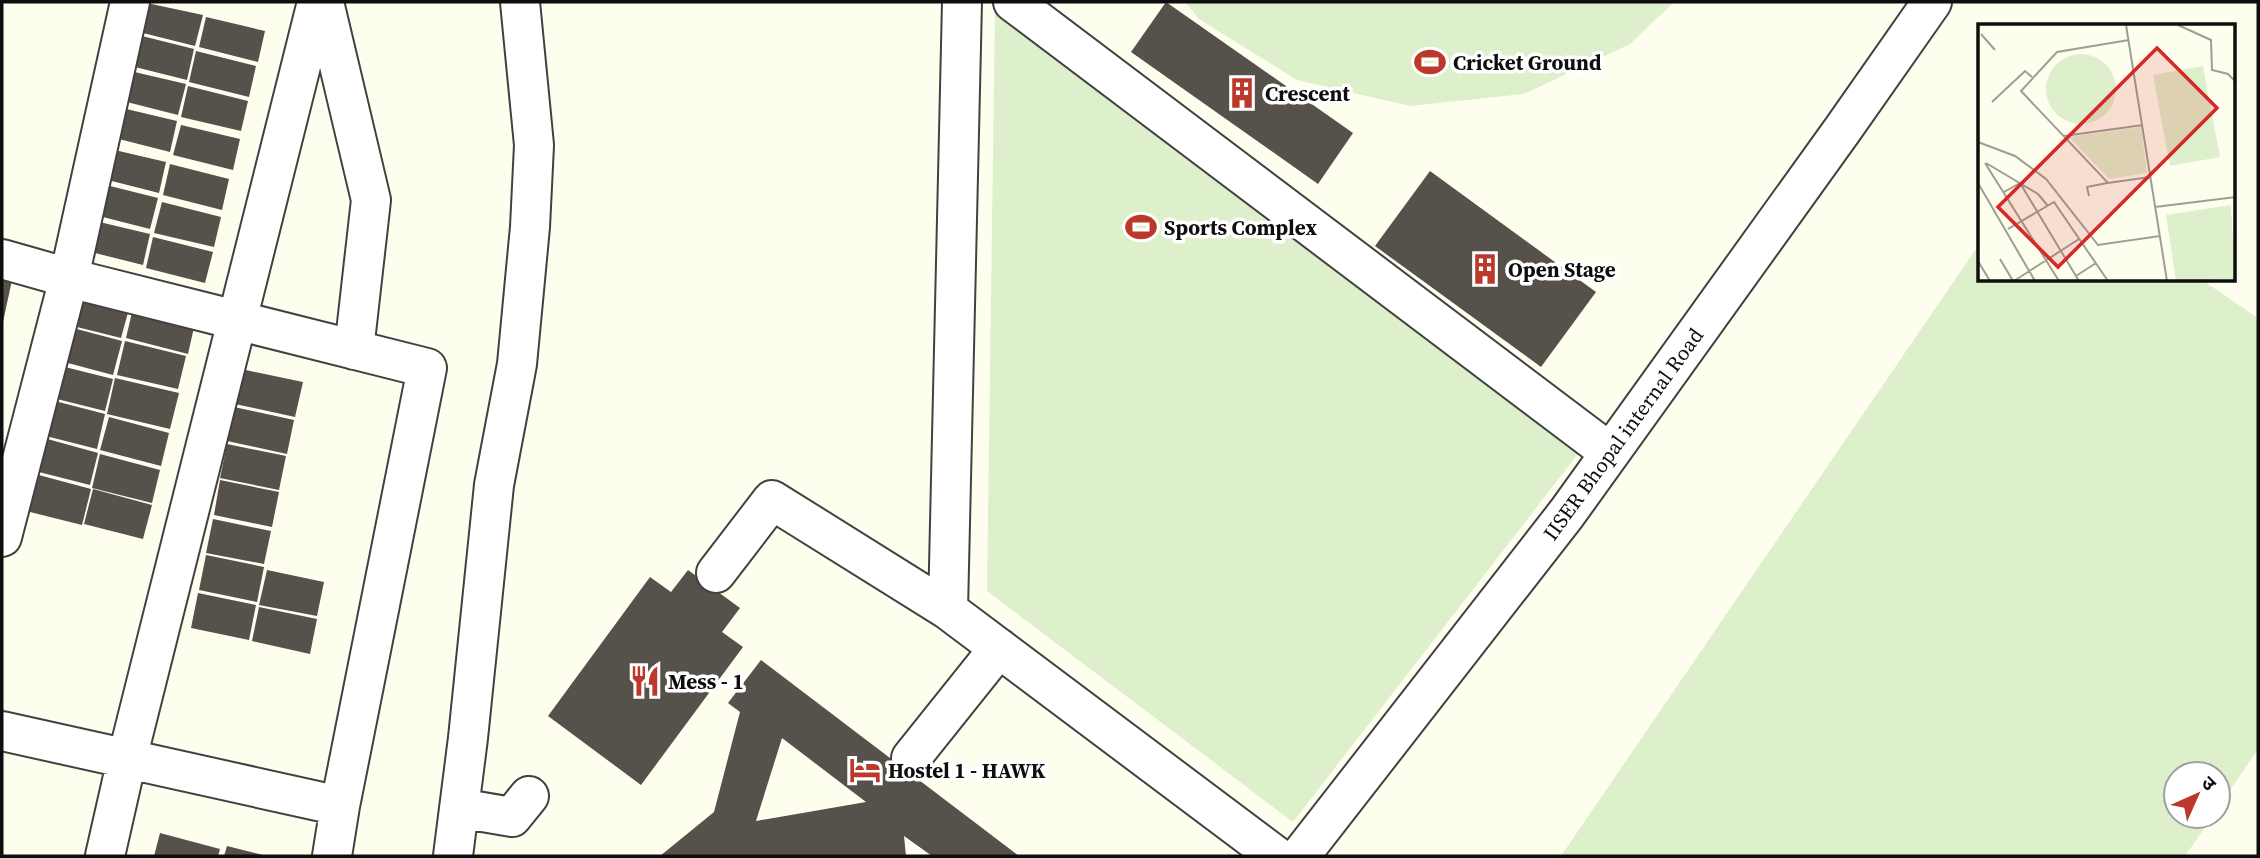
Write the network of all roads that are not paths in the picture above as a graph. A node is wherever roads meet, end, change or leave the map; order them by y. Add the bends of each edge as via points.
1 (130, 2) edge
2 (317, 2) edge
3 (324, 2) edge
4 (520, 2) edge
5 (962, 2) edge
6 (1013, 2) edge
7 (1932, 2) edge
8 (2, 259) edge
9 (69, 278) junction
10 (238, 321) junction
11 (354, 350) junction
12 (1609, 452) junction
13 (2, 537) edge
14 (716, 573) dead end
15 (947, 610) junction
16 (999, 648) junction
17 (2, 731) edge
18 (911, 758) dead end
19 (127, 759) junction
20 (529, 796) dead end
21 (341, 806) junction
22 (459, 808) junction
23 (106, 856) edge
24 (332, 856) edge
25 (453, 856) edge
26 (1276, 856) edge
27 (1300, 856) edge

1 - 9 street
2 - 10 street
3 - 11 street via 372,200
4 - 22 street via 534,145 530,227 517,364 494,485
5 - 15 street
6 - 12 street
7 - 12 street, IISER Bhopal internal Road
8 - 9 street
9 - 10 street
9 - 13 street
10 - 11 street
10 - 19 street
11 - 21 street via 428,368
12 - 27 street, IISER Bhopal internal Road
14 - 15 street via 772,500
15 - 16 street
16 - 18 street
16 - 26 street
17 - 19 street
19 - 21 street
19 - 23 street
20 - 22 street via 512,817
21 - 24 street
22 - 25 street

